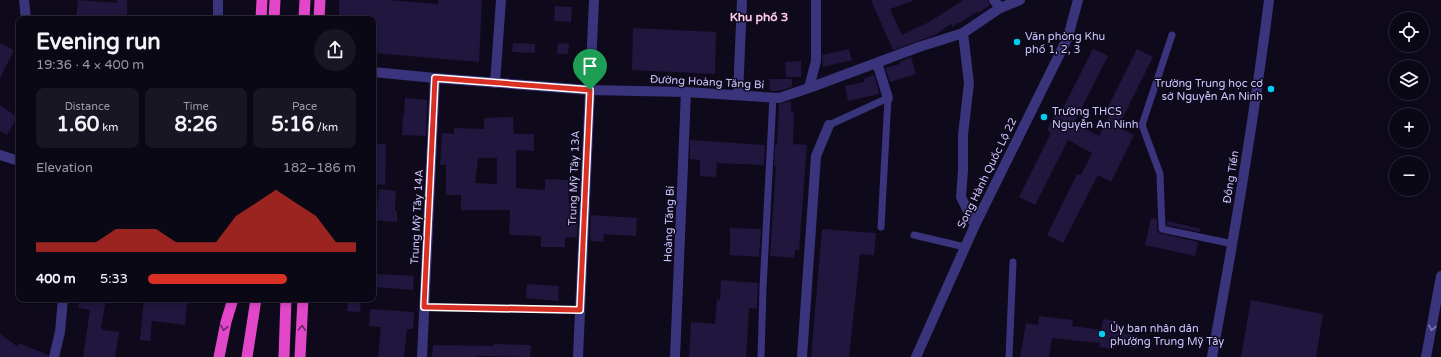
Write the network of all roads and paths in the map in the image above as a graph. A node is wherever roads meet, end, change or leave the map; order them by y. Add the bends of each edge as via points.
1 (24, 0) edge
2 (218, 0) edge
3 (262, 0) edge
4 (275, 0) edge
5 (305, 0) edge
6 (320, 0) edge
7 (501, 0) edge
8 (594, 0) edge
9 (742, 0) edge
10 (816, 0) edge
11 (1020, 0) edge
12 (1078, 0) edge
13 (1269, 0) edge
14 (997, 4) edge
15 (26, 16) edge
16 (218, 16) edge
17 (261, 16) edge
18 (274, 16) edge
19 (304, 16) edge
20 (319, 16) edge
21 (963, 33) junction
22 (1172, 35) dead end
23 (877, 63) junction
24 (376, 72) edge
25 (435, 78) junction
26 (496, 83) junction
27 (810, 88) junction
28 (590, 90) junction
29 (686, 92) junction
30 (738, 94) junction
31 (773, 98) junction
32 (888, 98) junction
33 (829, 124) joint
34 (0, 155) edge
35 (16, 160) edge
36 (975, 225) junction
37 (881, 227) dead end
38 (914, 235) dead end
39 (1233, 244) junction
40 (965, 247) junction
41 (1013, 262) dead end
42 (1441, 276) edge
43 (63, 302) edge
44 (232, 302) edge
45 (256, 302) edge
46 (286, 302) edge
47 (303, 302) edge
48 (424, 307) junction
49 (580, 310) junction
50 (284, 327) junction
51 (54, 357) edge
52 (219, 357) edge
53 (247, 357) edge
54 (279, 357) edge
55 (284, 357) edge
56 (300, 357) edge
57 (422, 357) edge
58 (578, 357) edge
59 (675, 357) edge
60 (762, 357) edge
61 (802, 357) edge
62 (916, 357) edge
63 (1009, 357) edge
64 (1212, 357) edge
65 (1426, 357) edge

1 - 15 street
2 - 16 street
3 - 17 highway
4 - 18 highway
5 - 19 highway
6 - 20 highway
7 - 26 street
8 - 28 street, Trung Mỹ Tây 13A
9 - 30 street
10 - 27 street via 816,61
11 - 14 street, Đường Hoàng Tăng Bí
12 - 36 street, Song Hành Quốc Lộ 22 via 1068,37
13 - 39 street, Đồng Tiến
14 - 21 street, Đường Hoàng Tăng Bí
21 - 23 street, Đường Hoàng Tăng Bí
21 - 36 street via 969,83 963,135 961,197
22 - 39 lane via 1142,125 1160,174 1162,229
23 - 27 street, Đường Hoàng Tăng Bí
23 - 32 street
24 - 25 street, Đường Hoàng Tăng Bí
25 - 26 street, Đường Hoàng Tăng Bí
25 - 48 street, Trung Mỹ Tây 14A
26 - 28 street, Đường Hoàng Tăng Bí
27 - 31 street, Đường Hoàng Tăng Bí
28 - 29 street, Đường Hoàng Tăng Bí
28 - 49 street, Trung Mỹ Tây 13A
29 - 30 street, Đường Hoàng Tăng Bí
29 - 59 street, Hoàng Tăng Bí
30 - 31 street, Đường Hoàng Tăng Bí
31 - 60 lane
32 - 33 lane
32 - 37 lane
33 - 61 street via 816,156
34 - 35 street
36 - 40 street, Song Hành Quốc Lộ 22
38 - 40 lane
39 - 64 street, Đồng Tiến
40 - 62 street, Song Hành Quốc Lộ 22
41 - 63 lane
42 -> 65 street
43 - 51 street via 60,332
44 -> 52 highway
45 - 53 highway
46 - 50 highway
56 -> 47 highway
48 - 49 lane
48 - 57 street, Trung Mỹ Tây 14A
49 - 58 street, Trung Mỹ Tây 13A
50 - 54 highway
50 - 55 highway

